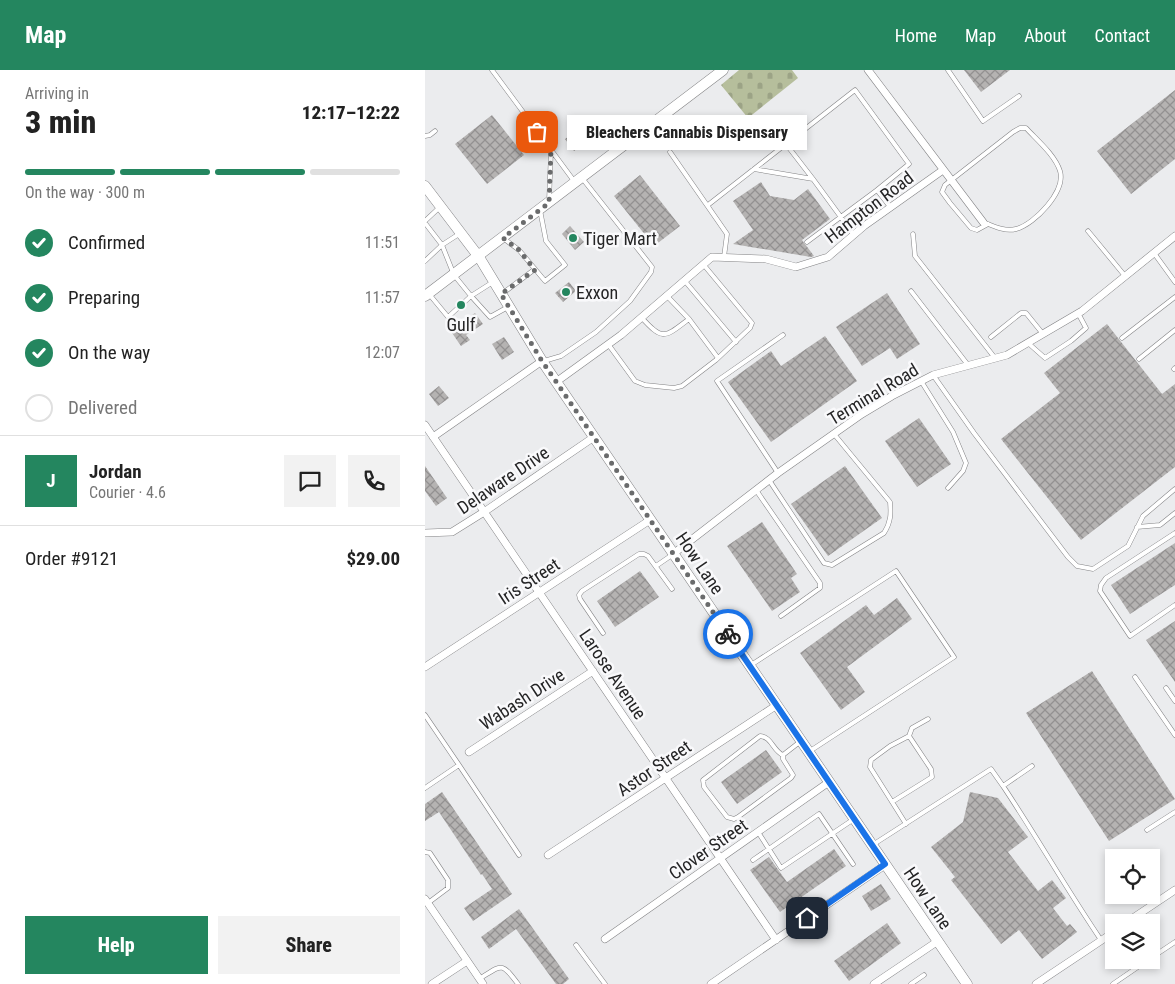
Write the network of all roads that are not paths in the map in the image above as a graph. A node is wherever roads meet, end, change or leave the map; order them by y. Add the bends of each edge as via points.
1 (492, 70) edge
2 (723, 70) edge
3 (868, 70) edge
4 (949, 70) edge
5 (1019, 96) dead end
6 (435, 131) dead end
7 (425, 136) edge
8 (786, 144) junction
9 (551, 150) junction
10 (671, 152) dead end
11 (754, 169) junction
12 (943, 170) junction
13 (813, 179) junction
14 (579, 180) junction
15 (951, 180) junction
16 (425, 186) edge
17 (877, 190) junction
18 (708, 205) junction
19 (440, 207) junction
20 (544, 207) junction
21 (891, 208) junction
22 (840, 216) junction
23 (425, 222) edge
24 (985, 223) junction
25 (1088, 231) dead end
26 (460, 233) junction
27 (913, 234) dead end
28 (854, 235) junction
29 (1175, 236) edge
30 (503, 238) junction
31 (807, 242) dead end
32 (442, 245) junction
33 (1154, 253) junction
34 (479, 256) junction
35 (724, 257) junction
36 (425, 261) edge
37 (703, 264) junction
38 (535, 270) junction
39 (454, 274) junction
40 (1125, 276) junction
41 (685, 280) junction
42 (493, 282) junction
43 (1175, 282) edge
44 (911, 291) dead end
45 (427, 294) edge
46 (501, 294) junction
47 (666, 295) junction
48 (471, 296) junction
49 (1175, 296) edge
50 (509, 306) junction
51 (1078, 313) junction
52 (641, 317) junction
53 (689, 320) junction
54 (1175, 330) edge
55 (1043, 334) junction
56 (783, 335) dead end
57 (991, 337) dead end
58 (1122, 338) dead end
59 (736, 342) junction
60 (1028, 343) junction
61 (608, 344) junction
62 (718, 358) junction
63 (995, 358) junction
64 (1139, 359) dead end
65 (542, 361) junction
66 (968, 365) junction
67 (933, 375) junction
68 (921, 381) junction
69 (556, 382) junction
70 (425, 426) edge
71 (835, 434) junction
72 (433, 437) junction
73 (594, 437) junction
74 (778, 473) junction
75 (769, 480) junction
76 (948, 488) dead end
77 (1175, 488) edge
78 (756, 490) junction
79 (484, 512) junction
80 (1175, 513) edge
81 (650, 520) junction
82 (1137, 528) junction
83 (425, 533) edge
84 (1175, 533) edge
85 (673, 554) junction
86 (656, 566) junction
87 (671, 589) dead end
88 (539, 593) junction
89 (1175, 605) edge
90 (781, 616) dead end
91 (603, 633) dead end
92 (750, 666) junction
93 (425, 667) edge
94 (593, 670) junction
95 (1135, 677) dead end
96 (1167, 688) dead end
97 (1175, 702) edge
98 (777, 705) junction
99 (425, 715) edge
100 (928, 719) dead end
101 (1175, 735) edge
102 (909, 736) junction
103 (801, 741) junction
104 (469, 752) dead end
105 (809, 752) junction
106 (783, 755) junction
107 (459, 764) junction
108 (1032, 766) dead end
109 (666, 778) junction
110 (829, 782) junction
111 (1003, 786) junction
112 (425, 788) edge
113 (893, 802) junction
114 (1175, 812) edge
115 (854, 818) junction
116 (906, 824) junction
117 (1147, 830) dead end
118 (758, 832) junction
119 (832, 833) junction
120 (872, 845) junction
121 (769, 848) junction
122 (425, 852) edge
123 (519, 854) dead end
124 (548, 856) dead end
125 (721, 858) junction
126 (753, 860) dead end
127 (853, 864) dead end
128 (885, 864) junction
129 (1175, 890) edge
130 (426, 901) edge
131 (1139, 914) edge
132 (1105, 938) edge
133 (605, 939) dead end
134 (777, 940) junction
135 (1101, 940) junction
136 (937, 941) junction
137 (1175, 942) edge
138 (576, 945) dead end
139 (1160, 952) edge
140 (467, 961) junction
141 (1135, 969) edge
142 (924, 975) dead end
143 (481, 981) edge
144 (877, 983) edge
145 (432, 984) edge
146 (517, 984) edge
147 (605, 984) edge
148 (711, 984) edge
149 (911, 984) edge
150 (967, 984) edge
151 (1036, 984) edge
152 (1113, 984) edge

1 - 9 lane
2 - 14 main road
3 - 12 street
4 - 5 lane via 983,121
6 - 7 lane
8 - 11 lane
8 - 13 lane
8 - 17 lane via 855,90 909,164
9 - 14 lane
9 - 20 lane
10 - 18 lane
11 - 13 lane
11 - 18 lane
12 - 15 street
12 - 21 street, Hampton Road
13 - 22 lane
14 - 20 main road
14 - 65 lane via 651,267 651,272 630,301 596,332 561,356
15 - 24 street
15 - 24 lane via 942,192 950,204 971,228 977,230
15 - 24 lane via 1020,128 1026,128 1055,162 1061,176 1059,186 1048,206 1037,217 1016,229 1007,230
16 - 19 main road, How Lane
17 - 21 lane
17 - 22 lane
18 - 35 lane via 727,234
19 - 23 lane
19 - 26 main road, How Lane
20 - 30 main road
20 - 38 lane via 545,242 565,265 545,281
21 - 28 street, Hampton Road
22 - 28 lane
22 - 31 lane
23 - 32 lane
25 - 40 lane
26 - 32 lane
26 - 34 main road, How Lane
27 - 63 lane via 915,256
28 - 35 street, Hampton Road via 828,257 796,267 766,260
29 - 33 street, Terminal Road
30 - 34 main road
30 - 38 lane via 519,250
32 - 36 lane
32 - 39 lane
33 - 40 street, Terminal Road
33 - 43 lane
34 - 39 main road
34 - 42 main road, How Lane
35 - 37 street, Hampton Road via 712,257
37 - 41 street, Hampton Road
37 - 59 lane via 752,323
38 - 46 lane
39 - 45 main road
39 - 48 lane
40 - 51 street, Terminal Road
41 - 47 street, Hampton Road
41 - 59 lane
42 - 46 main road, How Lane
42 - 48 lane
44 - 66 lane
45 - 48 lane via 448,317
46 - 50 main road, How Lane
47 - 52 street, Hampton Road
47 - 53 lane
48 - 50 lane via 489,317
49 - 58 lane
50 - 65 main road, How Lane
51 - 55 street, Terminal Road
51 - 60 lane via 1086,328 1045,358
52 - 53 lane via 660,335 670,333
52 - 61 street, Hampton Road
53 - 62 lane
54 - 64 lane
55 - 57 lane via 1026,312
55 - 60 street, Terminal Road
56 - 74 lane via 717,381
59 - 62 lane
60 - 63 street, Terminal Road
61 - 62 lane via 635,381 645,385 682,386
61 - 69 street, Hampton Road
63 - 66 street, Terminal Road
65 - 69 main road, How Lane
65 - 72 street
66 - 67 street, Terminal Road
67 - 68 street, Terminal Road
67 - 82 lane via 1077,566 1093,569 1128,546
68 - 71 street, Terminal Road via 862,414
68 - 76 lane via 953,432 966,464
69 - 73 main road, How Lane
70 - 72 street, Larose Avenue
71 - 74 street, Terminal Road
71 - 75 lane via 890,502 889,526 884,532 832,565 824,563
72 - 79 street, Larose Avenue
73 - 79 street, Delaware Drive
73 - 81 main road, How Lane
74 - 75 street, Terminal Road
75 - 78 street, Terminal Road
77 - 82 lane via 1143,516
78 - 85 street, Terminal Road
78 - 90 lane via 820,583 820,588
79 - 83 street, Delaware Drive via 452,532
79 - 88 street, Larose Avenue
80 - 82 lane via 1160,524
81 - 85 main road, How Lane
81 - 88 street, Iris Street
84 - 89 lane via 1106,578 1100,591 1130,636
85 - 86 lane
85 - 92 main road, How Lane
86 - 87 lane
86 - 91 lane via 648,556 639,554 582,591 580,599
88 - 93 street, Iris Street
88 - 94 street, Larose Avenue
92 - 98 main road, How Lane
92 - 105 lane via 896,571 954,657
94 - 104 street, Wabash Drive
94 - 109 street, Larose Avenue
95 - 101 lane
96 - 97 lane
98 - 103 main road, How Lane
98 - 109 street, Astor Street
99 - 107 lane
100 - 102 lane via 912,728
102 - 113 lane via 871,760 870,767
102 - 113 lane via 931,769 932,777
103 - 105 main road, How Lane
103 - 106 lane
105 - 110 main road, How Lane
106 - 106 lane via 767,737 760,736 705,777 704,787 727,817 734,819 791,778 792,771
107 - 112 lane
107 - 123 lane
108 - 111 lane
109 - 124 street, Astor Street
109 - 125 street, Larose Avenue
110 - 115 main road, How Lane
110 - 118 street, Clover Street
111 - 116 lane via 991,769
111 - 135 lane
113 - 116 lane
114 - 117 lane
115 - 119 lane
115 - 120 main road, How Lane
116 - 120 lane
118 - 121 lane
118 - 125 street, Clover Street
119 - 121 lane via 819,814
119 - 121 lane via 781,868
119 - 127 lane
120 - 128 main road, How Lane
121 - 126 lane
122 - 130 lane via 430,853 448,880 448,888
125 - 133 street, Clover Street
125 - 134 street, Larose Avenue
128 - 134 street
128 - 136 main road, How Lane
129 - 131 street
130 - 140 street
132 - 135 street
134 - 148 street
135 - 151 street
136 - 144 street
136 - 150 main road, How Lane
137 - 139 lane
138 - 147 lane
140 - 143 street
140 - 145 street
141 - 152 lane
142 - 149 lane
143 - 146 lane via 503,967

